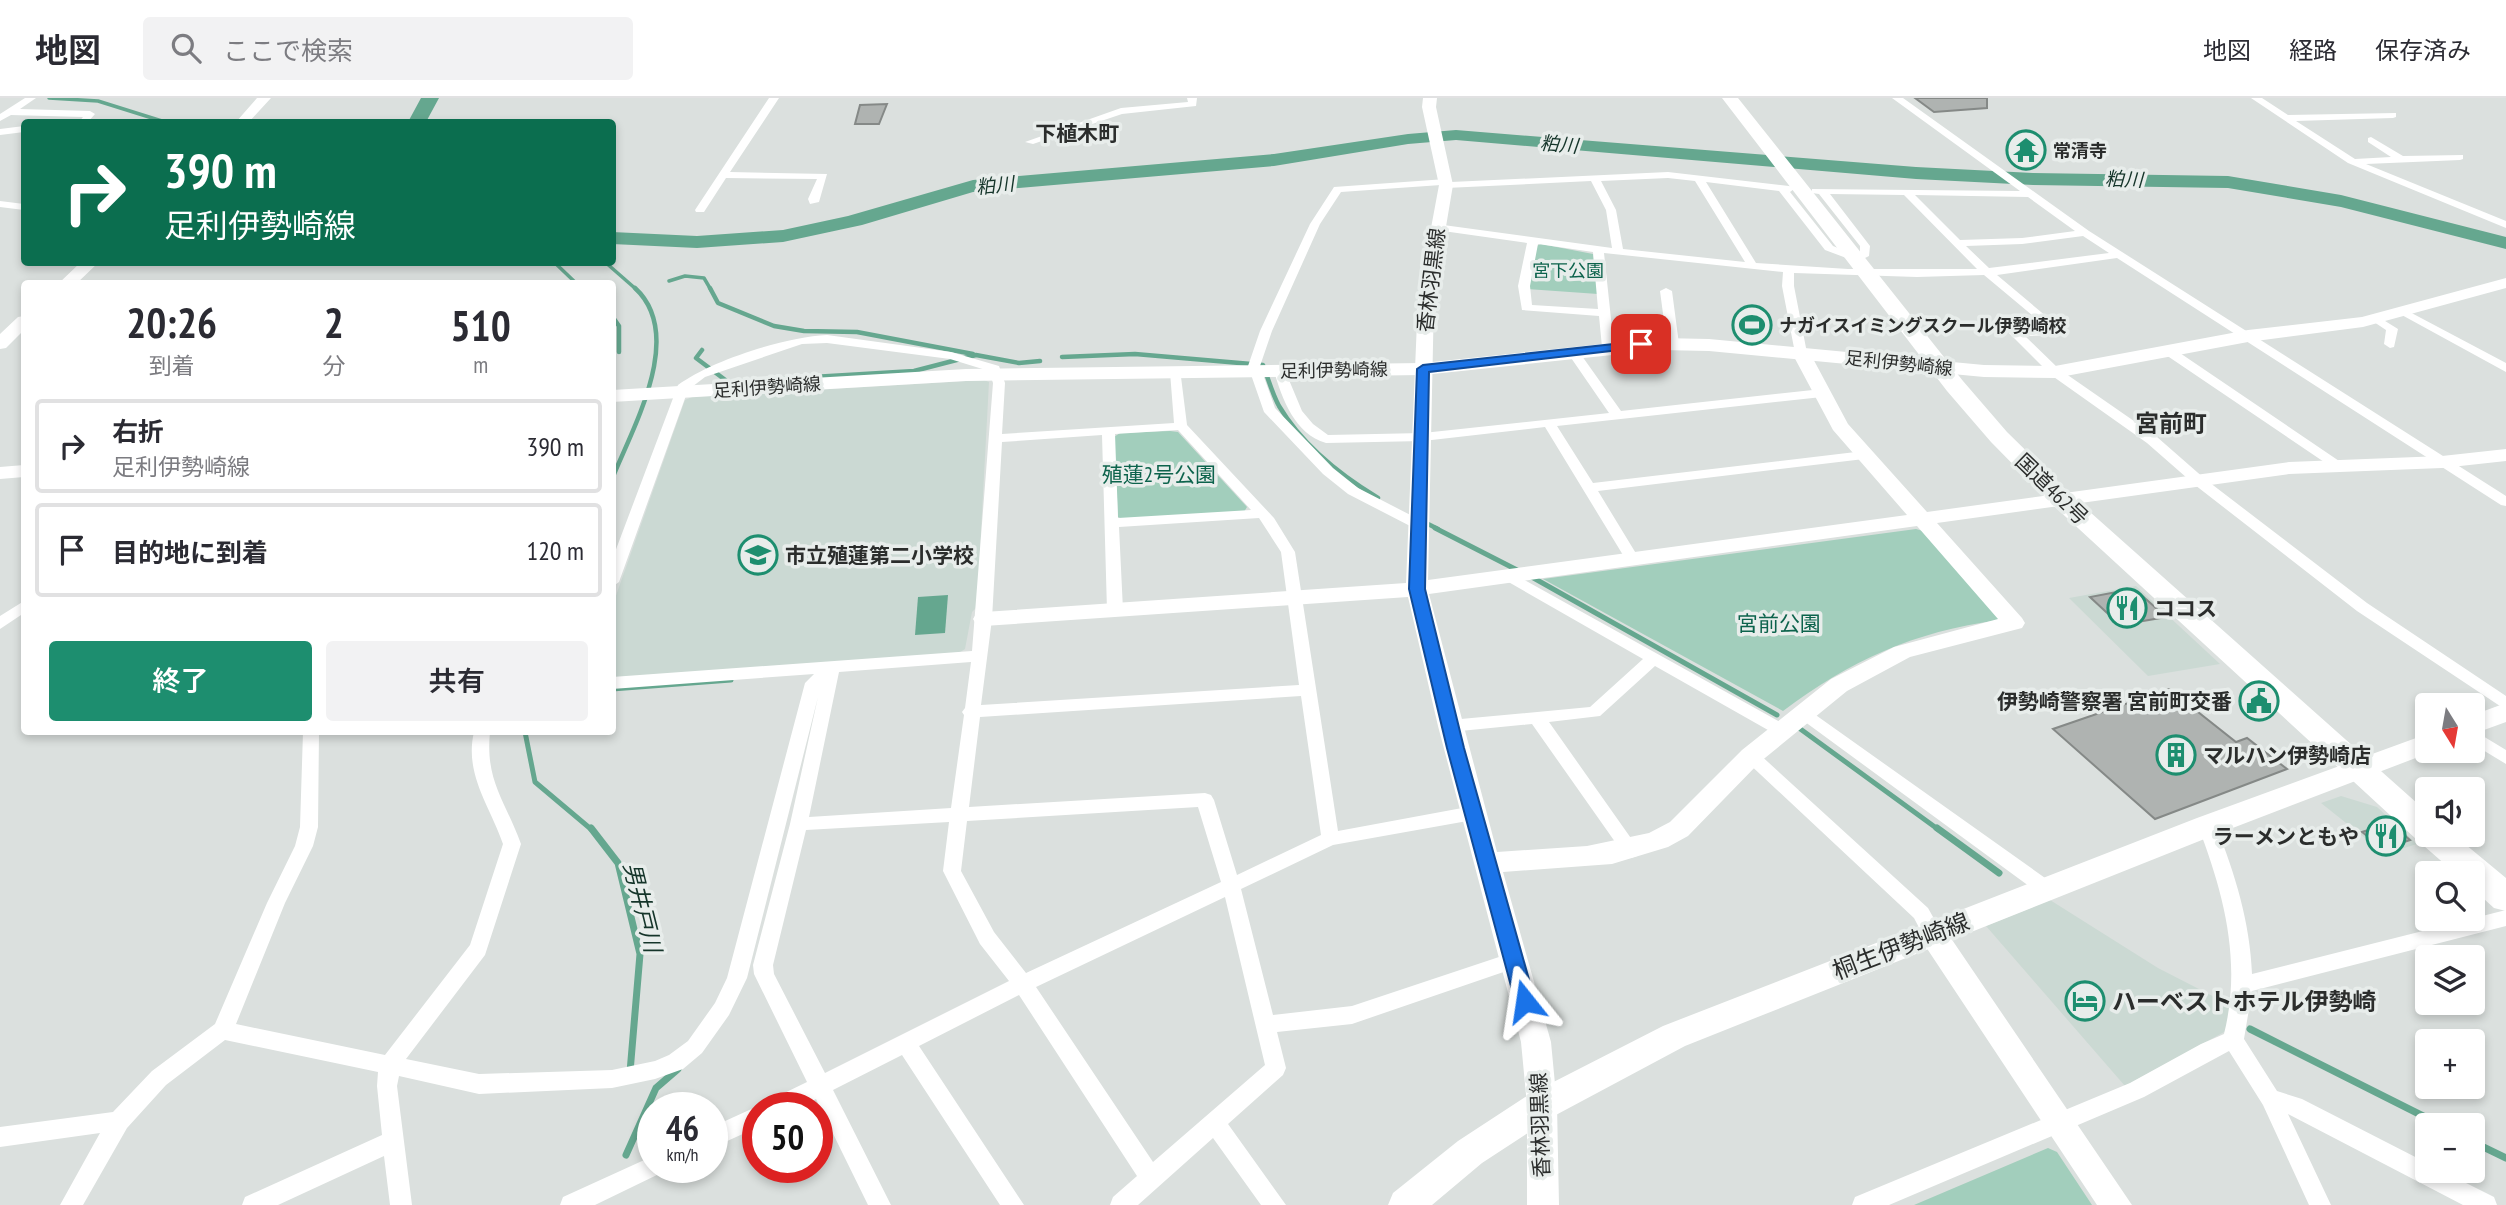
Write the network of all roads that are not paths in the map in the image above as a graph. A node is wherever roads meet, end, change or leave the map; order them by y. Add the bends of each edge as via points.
1 (30, 98) edge
2 (264, 98) edge
3 (774, 98) edge
4 (1192, 98) edge
5 (1430, 98) edge
6 (1730, 98) edge
7 (1897, 98) edge
8 (2256, 98) edge
9 (10, 112) junction
10 (2393, 115) dead end
11 (0, 118) edge
12 (2286, 118) junction
13 (85, 119) edge
14 (245, 119) edge
15 (21, 129) edge
16 (0, 132) edge
17 (2371, 140) dead end
18 (1030, 142) dead end
19 (2460, 157) dead end
20 (2401, 159) junction
21 (2351, 161) junction
22 (724, 175) junction
23 (1698, 178) junction
24 (1595, 180) junction
25 (1446, 184) junction
26 (1801, 188) junction
27 (2026, 192) junction
28 (1907, 193) junction
29 (814, 202) dead end
30 (0, 204) edge
31 (21, 207) edge
32 (700, 210) dead end
33 (2506, 225) edge
34 (1436, 228) junction
35 (2085, 233) junction
36 (1533, 241) junction
37 (1956, 243) junction
38 (1598, 250) junction
39 (1618, 253) junction
40 (2118, 255) junction
41 (1860, 256) junction
42 (86, 266) edge
43 (1753, 267) junction
44 (1788, 269) junction
45 (1987, 272) junction
46 (70, 280) edge
47 (2506, 283) edge
48 (1666, 292) dead end
49 (2404, 312) junction
50 (1604, 313) junction
51 (2376, 320) junction
52 (21, 324) edge
53 (2248, 336) junction
54 (0, 344) edge
55 (1673, 344) junction
56 (2390, 344) dead end
57 (1608, 347) junction
58 (1573, 352) junction
59 (2170, 352) junction
60 (1801, 353) junction
61 (1941, 368) junction
62 (2506, 368) edge
63 (1263, 369) junction
64 (1423, 369) junction
65 (1177, 372) junction
66 (2055, 372) junction
67 (998, 374) junction
68 (671, 393) junction
69 (1822, 393) junction
70 (616, 396) edge
71 (1618, 416) junction
72 (1549, 423) junction
73 (1181, 426) junction
74 (1108, 431) junction
75 (1423, 437) junction
76 (995, 438) junction
77 (1864, 455) junction
78 (2506, 456) edge
79 (2442, 462) junction
80 (2338, 466) junction
81 (21, 471) edge
82 (0, 473) edge
83 (2200, 482) junction
84 (1588, 488) junction
85 (2063, 500) junction
86 (2506, 502) edge
87 (1261, 513) junction
88 (1923, 520) junction
89 (1420, 521) junction
90 (1111, 523) junction
91 (1633, 560) junction
92 (616, 569) edge
93 (1522, 575) junction
94 (1417, 589) junction
95 (1295, 597) junction
96 (21, 608) edge
97 (1115, 610) junction
98 (984, 619) junction
99 (0, 624) edge
100 (977, 656) junction
101 (1652, 660) junction
102 (832, 667) junction
103 (616, 683) edge
104 (1310, 690) junction
105 (2506, 704) edge
106 (970, 712) junction
107 (1802, 712) junction
108 (2506, 712) edge
109 (1537, 718) junction
110 (2485, 720) edge
111 (1450, 726) junction
112 (1781, 730) junction
113 (311, 735) edge
114 (482, 735) edge
115 (2485, 744) edge
116 (2415, 748) edge
117 (1751, 756) junction
118 (2506, 758) edge
119 (2360, 770) junction
120 (958, 813) junction
121 (1473, 813) junction
122 (2415, 819) edge
123 (799, 824) junction
124 (2207, 826) junction
125 (1330, 839) junction
126 (2447, 847) edge
127 (1631, 851) junction
128 (1488, 863) junction
129 (1231, 885) junction
130 (2048, 890) junction
131 (2506, 898) edge
132 (2506, 918) edge
133 (1932, 933) junction
134 (1514, 960) junction
135 (1023, 984) junction
136 (2244, 984) junction
137 (1266, 1024) junction
138 (222, 1030) junction
139 (2233, 1040) junction
140 (905, 1044) junction
141 (390, 1064) junction
142 (821, 1086) junction
143 (809, 1092) edge
144 (2270, 1098) junction
145 (1542, 1105) junction
146 (120, 1121) junction
147 (2059, 1121) junction
148 (1214, 1122) junction
149 (0, 1137) edge
150 (393, 1141) junction
151 (637, 1176) edge
152 (1151, 1178) junction
153 (605, 1197) edge
154 (71, 1205) edge
155 (254, 1205) edge
156 (401, 1205) edge
157 (571, 1205) edge
158 (880, 1205) edge
159 (1013, 1205) edge
160 (1121, 1205) edge
161 (1275, 1205) edge
162 (1405, 1205) edge
163 (1543, 1205) edge
164 (1863, 1205) edge
165 (2116, 1205) edge
166 (2320, 1205) edge
167 (2486, 1205) edge

1 - 9 street
2 - 14 street
3 - 22 street
4 - 18 street via 1194,104 1121,111
5 - 25 street, 香林羽黒線
6 - 26 highway, 国道462号
7 - 27 street
8 - 12 street
9 - 11 street
9 - 13 street via 90,114
10 - 12 street
12 - 21 street
15 - 16 street
17 - 20 street
19 - 20 street
20 - 21 street
21 - 33 street
22 - 29 street via 822,177
22 - 32 street
23 - 24 street
23 - 26 street
23 - 43 street
24 - 25 street
24 - 39 street via 1611,210
25 - 34 street, 香林羽黒線
25 - 63 street via 1338,189 1315,224 1266,331
26 - 28 street
26 - 41 highway, 国道462号
26 - 41 street via 1805,217 1829,248
27 - 28 street
27 - 35 street
28 - 37 street
30 - 31 street
34 - 36 street
34 - 64 street, 香林羽黒線 via 1428,273
35 - 37 street
35 - 40 street
36 - 38 street
36 - 50 street via 1524,286 1526,308
37 - 45 street
38 - 39 street
38 - 50 street
39 - 43 street
40 - 45 street
40 - 53 street
41 - 44 street
41 - 45 street
41 - 61 highway, 国道462号
42 - 46 street
43 - 44 street
44 - 60 street
45 - 66 street via 2050,328 2048,332 2015,333
47 - 49 main road, 足利伊勢崎線
48 - 55 street
49 - 51 main road, 足利伊勢崎線
49 - 62 street
50 - 57 street
51 - 53 main road, 足利伊勢崎線
51 - 56 street via 2392,329
52 - 54 street
53 - 59 main road, 足利伊勢崎線
53 - 79 street
55 - 57 main road, 足利伊勢崎線
55 - 60 main road, 足利伊勢崎線
57 - 58 main road, 足利伊勢崎線
58 - 64 main road, 足利伊勢崎線
58 - 71 street
59 - 66 main road, 足利伊勢崎線
59 - 80 street
60 - 61 main road, 足利伊勢崎線
60 - 69 street
61 - 66 main road, 足利伊勢崎線
61 - 85 highway, 国道462号 via 1999,437
63 - 64 main road, 足利伊勢崎線
63 - 65 main road, 足利伊勢崎線
63 - 75 street via 1291,408 1326,439
63 - 89 street via 1269,409 1328,471 1353,491
64 - 75 street, 香林羽黒線
65 - 67 main road, 足利伊勢崎線
65 - 73 street
66 - 83 street via 2152,440
67 - 68 main road, 足利伊勢崎線
67 - 68 street via 995,369 951,356 827,339 800,340 701,374
67 - 76 street
68 - 70 main road, 足利伊勢崎線
68 - 92 street
69 - 71 street
69 - 77 street via 1840,426
71 - 72 street
72 - 75 street
72 - 84 street
73 - 74 street
73 - 87 street
74 - 76 street
74 - 90 street
75 - 89 street, 香林羽黒線
76 - 98 street
77 - 84 street
77 - 88 street
78 - 79 street
79 - 80 street
79 - 86 street
80 - 83 street via 2289,468
81 - 82 main road
83 - 85 street
83 - 105 street via 2362,607
84 - 91 street
85 - 88 street
85 - 119 highway, 国道462号
87 - 90 street
87 - 95 street via 1288,552
88 - 91 street
88 - 107 street via 2014,623 1902,652 1839,685
89 - 94 street, 香林羽黒線
90 - 97 street
91 - 93 street
93 - 94 street
93 - 101 street
94 - 95 street
94 - 111 street, 香林羽黒線
95 - 97 street
95 - 104 street
96 - 99 street
97 - 98 street
98 - 100 street
100 - 102 street
100 - 106 street
101 - 109 street via 1594,712
101 - 112 street
102 - 103 street
102 - 123 street
102 - 141 street via 813,683 737,978 695,1047 676,1062 655,1070 563,1083 479,1084
104 - 106 street
104 - 125 street
106 - 120 street
107 - 112 street
107 - 130 street
108 - 110 main road
109 - 111 street
109 - 127 street
111 - 121 street, 香林羽黒線
112 - 117 street
113 - 138 street via 309,827
114 - 141 street via 479,763 484,785 512,844 478,949
115 - 118 street
116 - 119 main road, 桐生伊勢崎線
117 - 127 street via 1679,830
117 - 133 street via 1921,913
119 - 122 highway, 国道462号
119 - 124 main road, 桐生伊勢崎線
120 - 123 street
120 - 129 street via 1205,800
120 - 135 street via 952,872 988,938
121 - 125 street
121 - 128 street, 香林羽黒線
123 - 142 street via 763,965
124 - 130 main road, 桐生伊勢崎線
124 - 136 street via 2228,885
125 - 129 street
126 - 131 highway
127 - 128 street
128 - 134 street, 香林羽黒線
129 - 135 street
129 - 137 street
130 - 133 main road, 桐生伊勢崎線
132 - 136 street
133 - 145 main road, 桐生伊勢崎線 via 1674,1035
133 - 147 street
134 - 137 street via 1352,1015
134 - 145 street, 香林羽黒線 via 1536,1042
135 - 140 street
135 - 152 street
136 - 139 street
137 - 148 street via 1276,1068
138 - 141 street
138 - 146 street via 159,1078
139 - 144 street
139 - 147 street via 2137,1090
140 - 142 street
140 - 159 street
141 - 150 street via 387,1086
142 - 143 street
142 - 158 street
144 - 166 street
144 - 167 street
145 - 162 main road, 桐生伊勢崎線 via 1470,1152
145 - 163 street, 香林羽黒線
146 - 149 street
146 - 154 street
147 - 164 street
147 - 165 street
148 - 152 street
148 - 161 street
150 - 155 street
150 - 156 street
151 - 153 street
152 - 160 street
153 - 157 street

